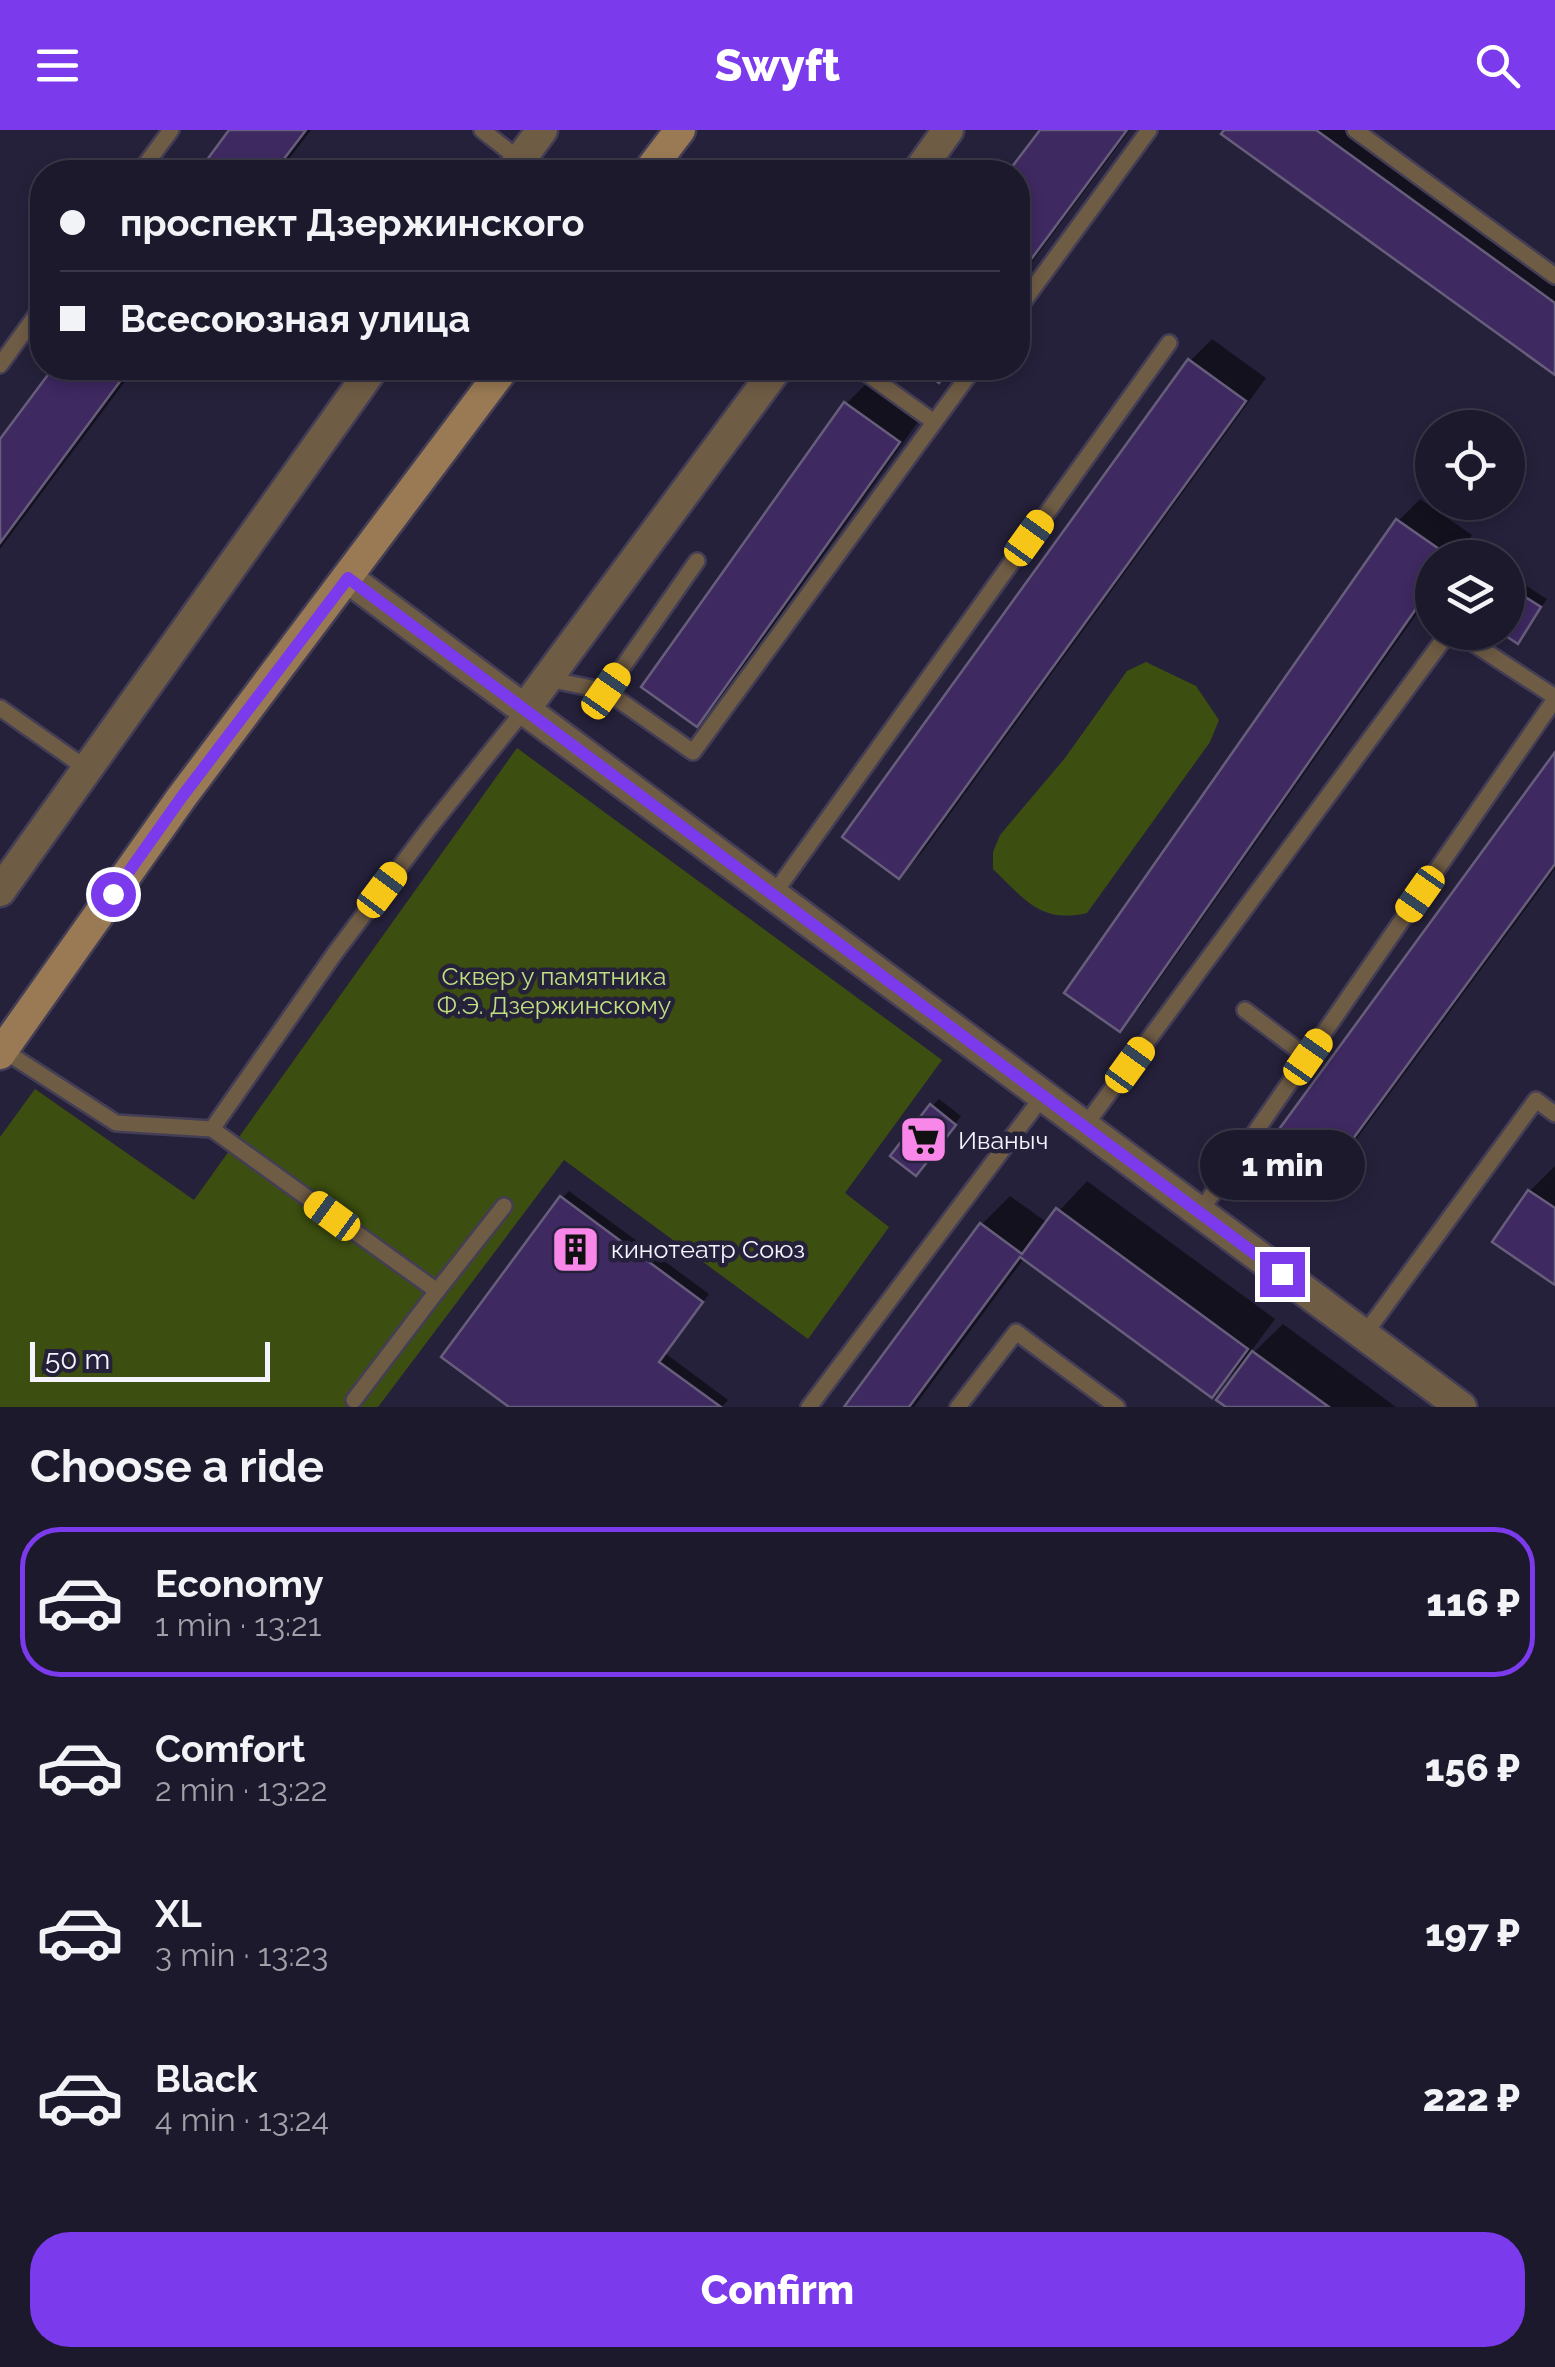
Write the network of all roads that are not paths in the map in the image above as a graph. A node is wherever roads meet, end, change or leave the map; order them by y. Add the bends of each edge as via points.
1 (172, 130) edge
2 (482, 130) edge
3 (542, 130) edge
4 (680, 130) edge
5 (948, 130) edge
6 (1148, 130) edge
7 (1355, 130) edge
8 (149, 160) edge
9 (510, 160) edge
10 (520, 160) edge
11 (657, 160) edge
12 (927, 160) edge
13 (1555, 276) edge
14 (1030, 292) edge
15 (30, 324) edge
16 (1169, 343) dead end
17 (0, 365) edge
18 (364, 380) edge
19 (495, 380) edge
20 (767, 380) edge
21 (876, 380) edge
22 (965, 380) edge
23 (934, 422) junction
24 (697, 561) dead end
25 (348, 578) junction
26 (1439, 650) edge
27 (1480, 650) edge
28 (548, 679) junction
29 (606, 691) junction
30 (1555, 698) edge
31 (0, 708) edge
32 (524, 710) junction
33 (87, 769) junction
34 (0, 891) edge
35 (773, 896) junction
36 (1245, 1010) dead end
37 (2, 1052) edge
38 (1308, 1057) junction
39 (1044, 1096) junction
40 (1555, 1114) edge
41 (1084, 1127) junction
42 (212, 1128) junction
43 (504, 1206) dead end
44 (1200, 1212) junction
45 (437, 1291) junction
46 (1364, 1335) junction
47 (354, 1400) dead end
48 (809, 1407) edge
49 (958, 1407) edge
50 (1117, 1407) edge
51 (1461, 1407) edge

1 - 8 lane
2 - 9 lane
3 - 10 street
4 - 11 main road
5 - 12 street
6 - 14 lane
7 - 13 lane
15 - 17 lane
16 - 35 lane
18 - 33 street
19 - 25 main road
20 - 28 street
21 - 23 lane
22 - 23 lane
23 - 29 lane via 693,752
24 - 29 lane
25 - 32 street
25 - 37 main road via 181,798
26 - 41 lane
27 - 30 lane
28 - 29 lane
28 - 32 street
30 - 38 lane
31 - 33 lane
32 - 35 street
32 - 42 lane via 335,953
33 - 34 street
35 - 39 street
36 - 38 lane
37 - 42 lane via 116,1123
38 - 44 lane
39 - 41 street
39 - 48 lane
40 - 46 lane via 1536,1100
41 - 44 street
42 - 45 lane
43 - 45 lane
44 - 46 street
45 - 47 lane
46 - 51 street
49 - 50 lane via 1016,1332

